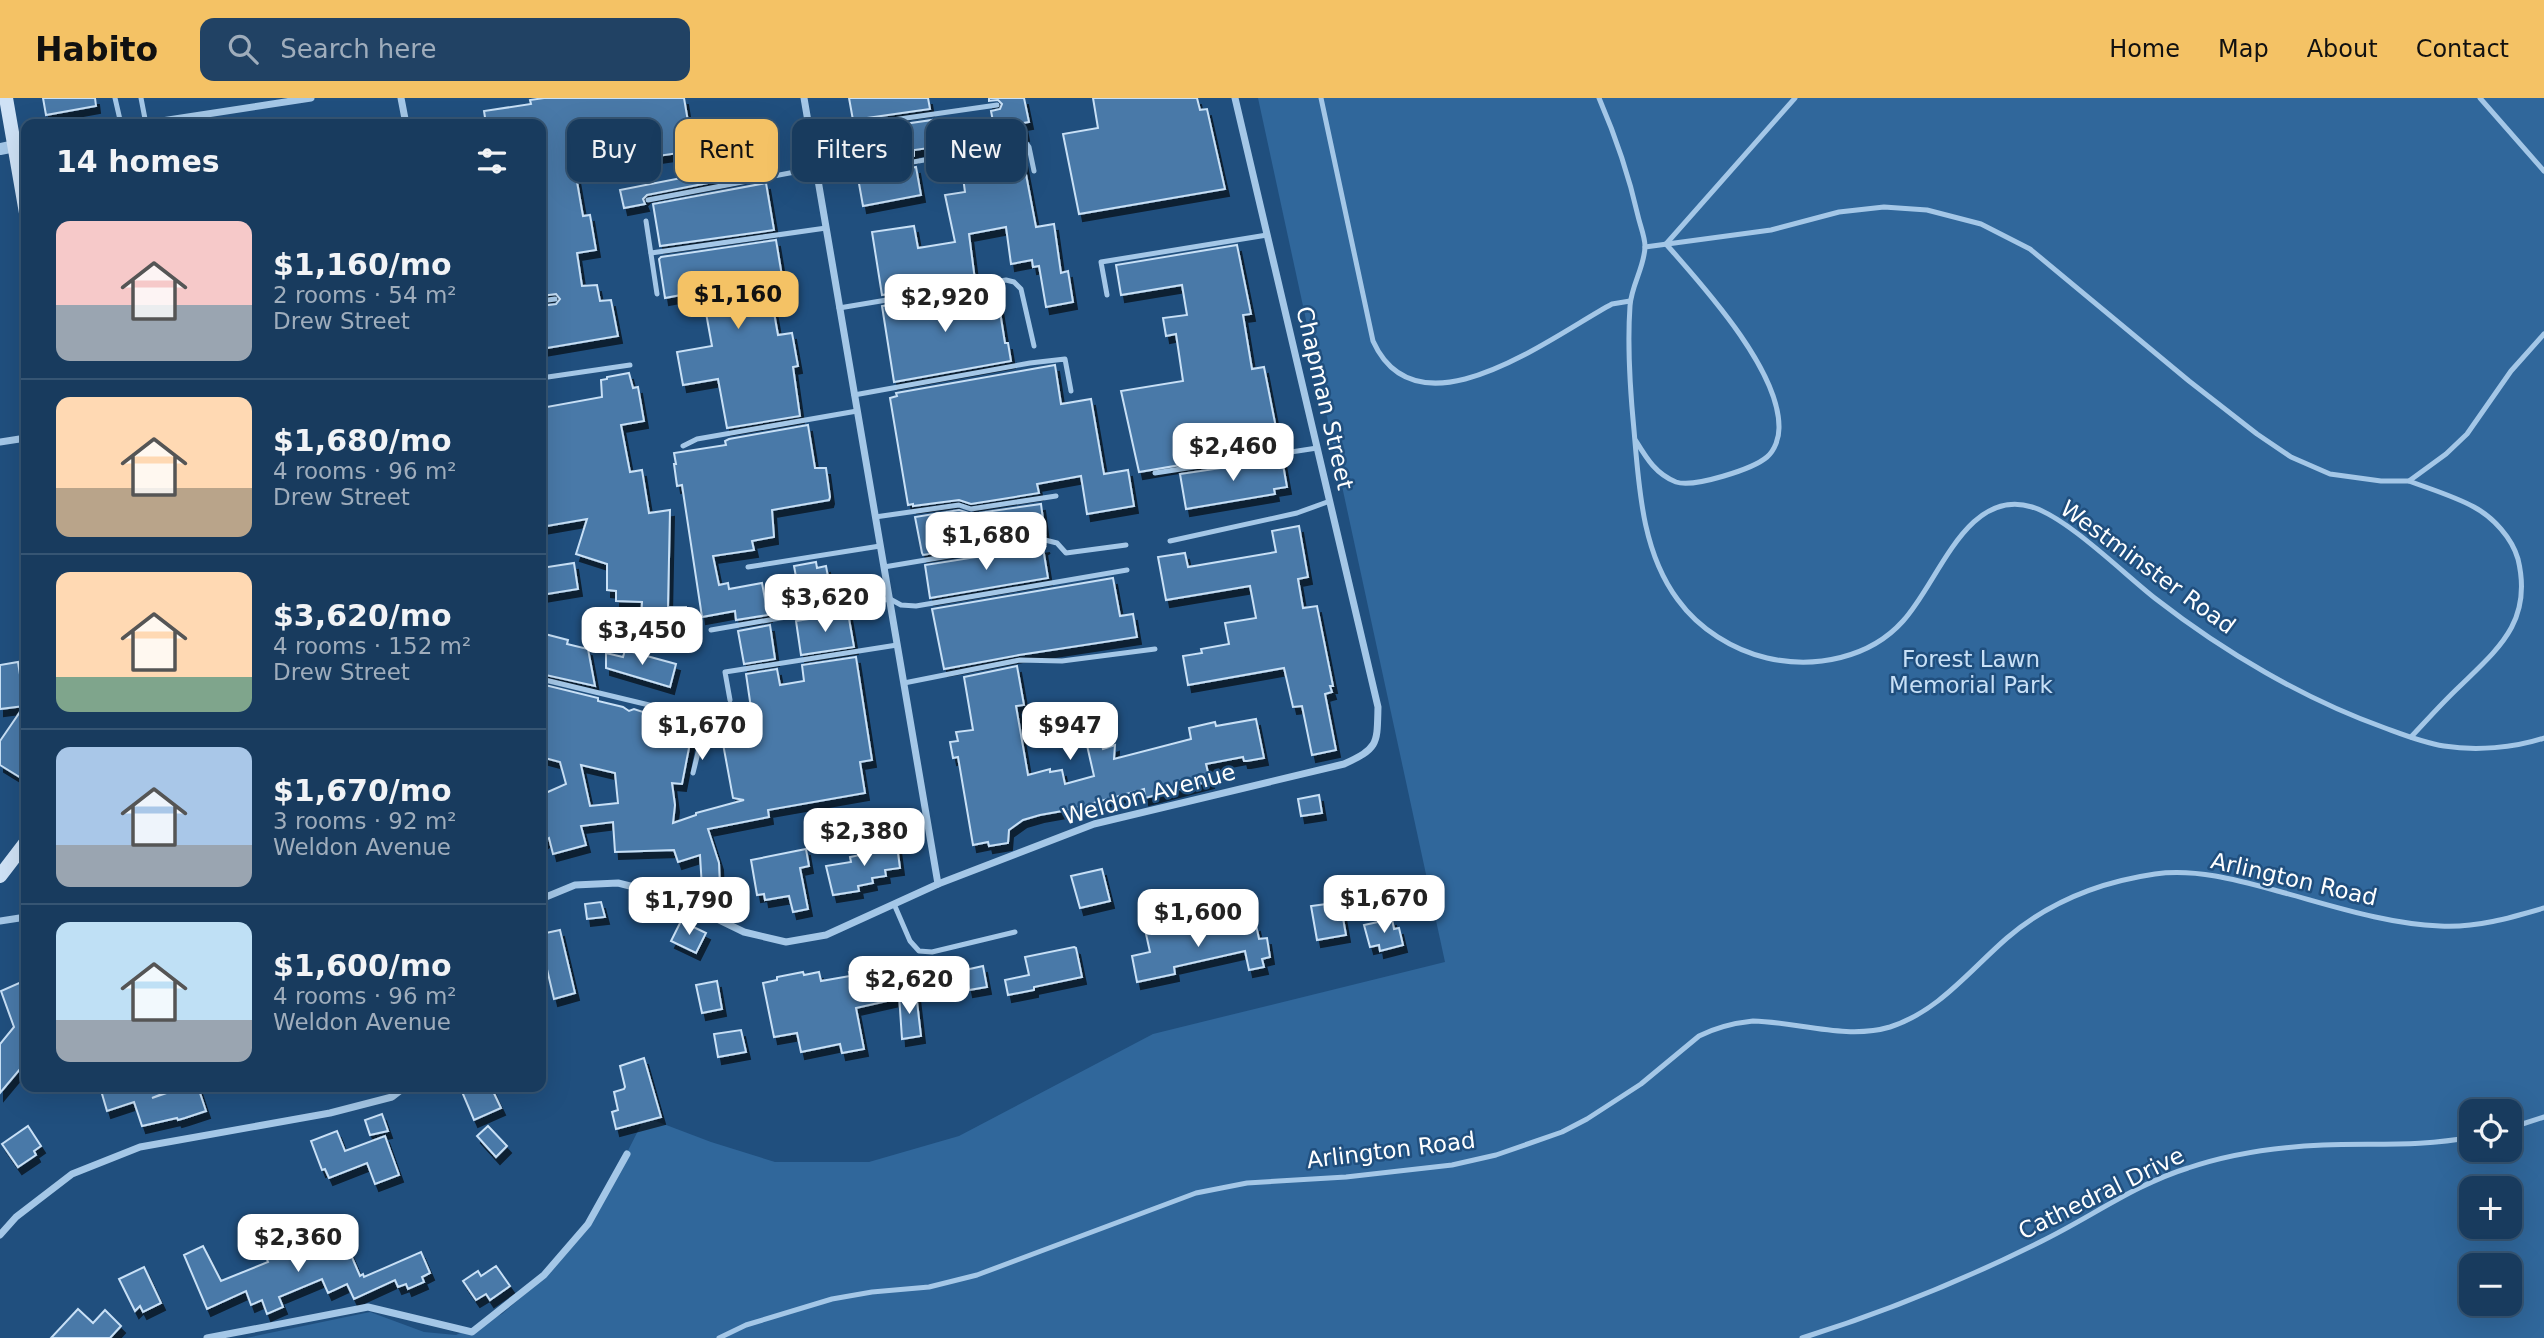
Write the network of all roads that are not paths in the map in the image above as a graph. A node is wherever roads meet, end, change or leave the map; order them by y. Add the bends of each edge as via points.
1 (6, 98) edge
2 (115, 98) edge
3 (141, 98) edge
4 (311, 98) edge
5 (401, 98) edge
6 (804, 98) edge
7 (1235, 98) edge
8 (1321, 98) edge
9 (1599, 98) edge
10 (1794, 98) edge
11 (2480, 98) edge
12 (997, 105) dead end
13 (120, 119) edge
14 (143, 119) edge
15 (176, 119) edge
16 (405, 119) edge
17 (808, 119) edge
18 (900, 119) edge
19 (14, 146) edge
20 (912, 162) edge
21 (1034, 171) dead end
22 (2544, 171) edge
23 (792, 173) edge
24 (818, 182) edge
25 (21, 185) edge
26 (648, 200) dead end
27 (646, 221) dead end
28 (826, 228) junction
29 (1267, 235) junction
30 (1666, 244) junction
31 (1645, 247) junction
32 (651, 253) junction
33 (657, 294) dead end
34 (1107, 295) dead end
35 (555, 299) dead end
36 (546, 300) edge
37 (1630, 301) junction
38 (839, 308) junction
39 (2544, 334) edge
40 (1034, 346) dead end
41 (630, 365) dead end
42 (546, 377) edge
43 (1070, 391) dead end
44 (854, 396) junction
45 (857, 411) junction
46 (21, 439) edge
47 (1634, 439) junction
48 (0, 442) edge
49 (682, 446) dead end
50 (1317, 448) junction
51 (1155, 473) dead end
52 (2409, 481) junction
53 (1056, 496) dead end
54 (1330, 501) junction
55 (875, 517) junction
56 (1170, 541) dead end
57 (1126, 545) dead end
58 (880, 546) junction
59 (748, 567) dead end
60 (884, 567) junction
61 (1127, 570) dead end
62 (890, 600) junction
63 (710, 630) dead end
64 (897, 645) junction
65 (1155, 649) dead end
66 (546, 680) edge
67 (904, 683) junction
68 (730, 701) dead end
69 (1378, 706) joint
70 (2411, 737) junction
71 (2544, 738) edge
72 (693, 773) dead end
73 (21, 849) edge
74 (0, 876) edge
75 (938, 884) junction
76 (546, 896) edge
77 (894, 904) junction
78 (2544, 908) edge
79 (21, 918) edge
80 (0, 921) edge
81 (1015, 932) dead end
82 (398, 1092) edge
83 (2544, 1117) edge
84 (2522, 1124) edge
85 (2459, 1138) edge
86 (626, 1154) dead end
87 (0, 1235) edge
88 (207, 1338) edge
89 (719, 1338) edge
90 (1802, 1338) edge

1 - 19 main road
2 - 13 lane
3 - 14 lane
4 - 15 street
5 - 16 street
6 - 17 street
7 - 29 street, Chapman Street
8 - 37 lane via 1373,341 1384,362 1400,375 1420,383 1453,382 1510,362 1612,304
9 - 31 lane
10 - 30 lane
11 - 22 lane
12 - 18 lane
19 - 25 main road
20 - 21 lane via 1026,143
23 - 26 lane
24 - 28 street
27 - 32 lane
28 - 32 lane
28 - 38 street
29 - 34 lane via 1101,262
29 - 50 street, Chapman Street
30 - 31 lane
30 - 47 lane via 1745,343 1772,394 1778,439 1757,464 1686,485 1657,471
30 - 52 lane via 1771,230 1839,212 1884,207 1927,210 1981,224 2030,249 2189,381 2291,457 2330,474
31 - 37 lane, Westminster Road
32 - 33 lane
35 - 36 lane
37 - 47 lane, Westminster Road
38 - 40 lane via 1006,280 1021,289
38 - 44 street
39 - 52 lane via 2511,371 2467,434
41 - 42 lane
43 - 44 lane via 1065,359
44 - 45 street
45 - 49 lane via 697,439
45 - 55 street
46 - 48 street
47 - 70 lane, Westminster Road via 1645,524 1664,580 1697,621 1741,650 1808,662 1863,650 1906,618 1971,523 1994,507 2016,504 2036,508 2064,524 2160,601 2234,652 2319,700
50 - 51 lane
50 - 54 street, Chapman Street
52 - 70 lane via 2475,508 2490,519 2516,553 2522,591 2507,638
53 - 55 lane
54 - 56 lane via 1297,513
54 - 69 street, Chapman Street
55 - 58 street
57 - 60 lane via 1066,553 1057,543 1045,540
58 - 59 lane
58 - 60 street
60 - 62 street
61 - 62 lane via 916,606
62 - 63 lane
62 - 64 street
64 - 67 street
64 - 68 lane via 725,672
65 - 67 lane via 1062,661 1020,660
66 - 72 lane via 699,717 705,724
67 - 75 street
69 - 75 street, Weldon Avenue via 1377,740 1365,754 1344,764 1094,824
70 - 71 lane, Westminster Road via 2472,748 2524,745
73 - 74 main road
75 - 77 street, Weldon Avenue
76 - 77 street, Weldon Avenue via 575,885 618,883 670,896 744,932 786,942 826,935
77 - 81 lane via 910,942 919,951 932,952
78 - 89 lane, Arlington Road via 2492,922 2441,926 2361,913 2218,877 2157,874 2123,881 2087,890 2037,915 1938,1003 1912,1018 1867,1031 1766,1021 1715,1029 1699,1036 1614,1102 1563,1132 1531,1144 1452,1165 1247,1183 1195,1193 977,1275 929,1287 832,1299
79 - 80 street
82 - 87 street via 330,1113 140,1147 72,1174
83 - 84 lane
85 - 90 lane, Cathedral Drive via 2255,1151 2185,1168 1968,1277 1865,1319
86 - 88 street via 588,1224 553,1265 472,1332 368,1307

